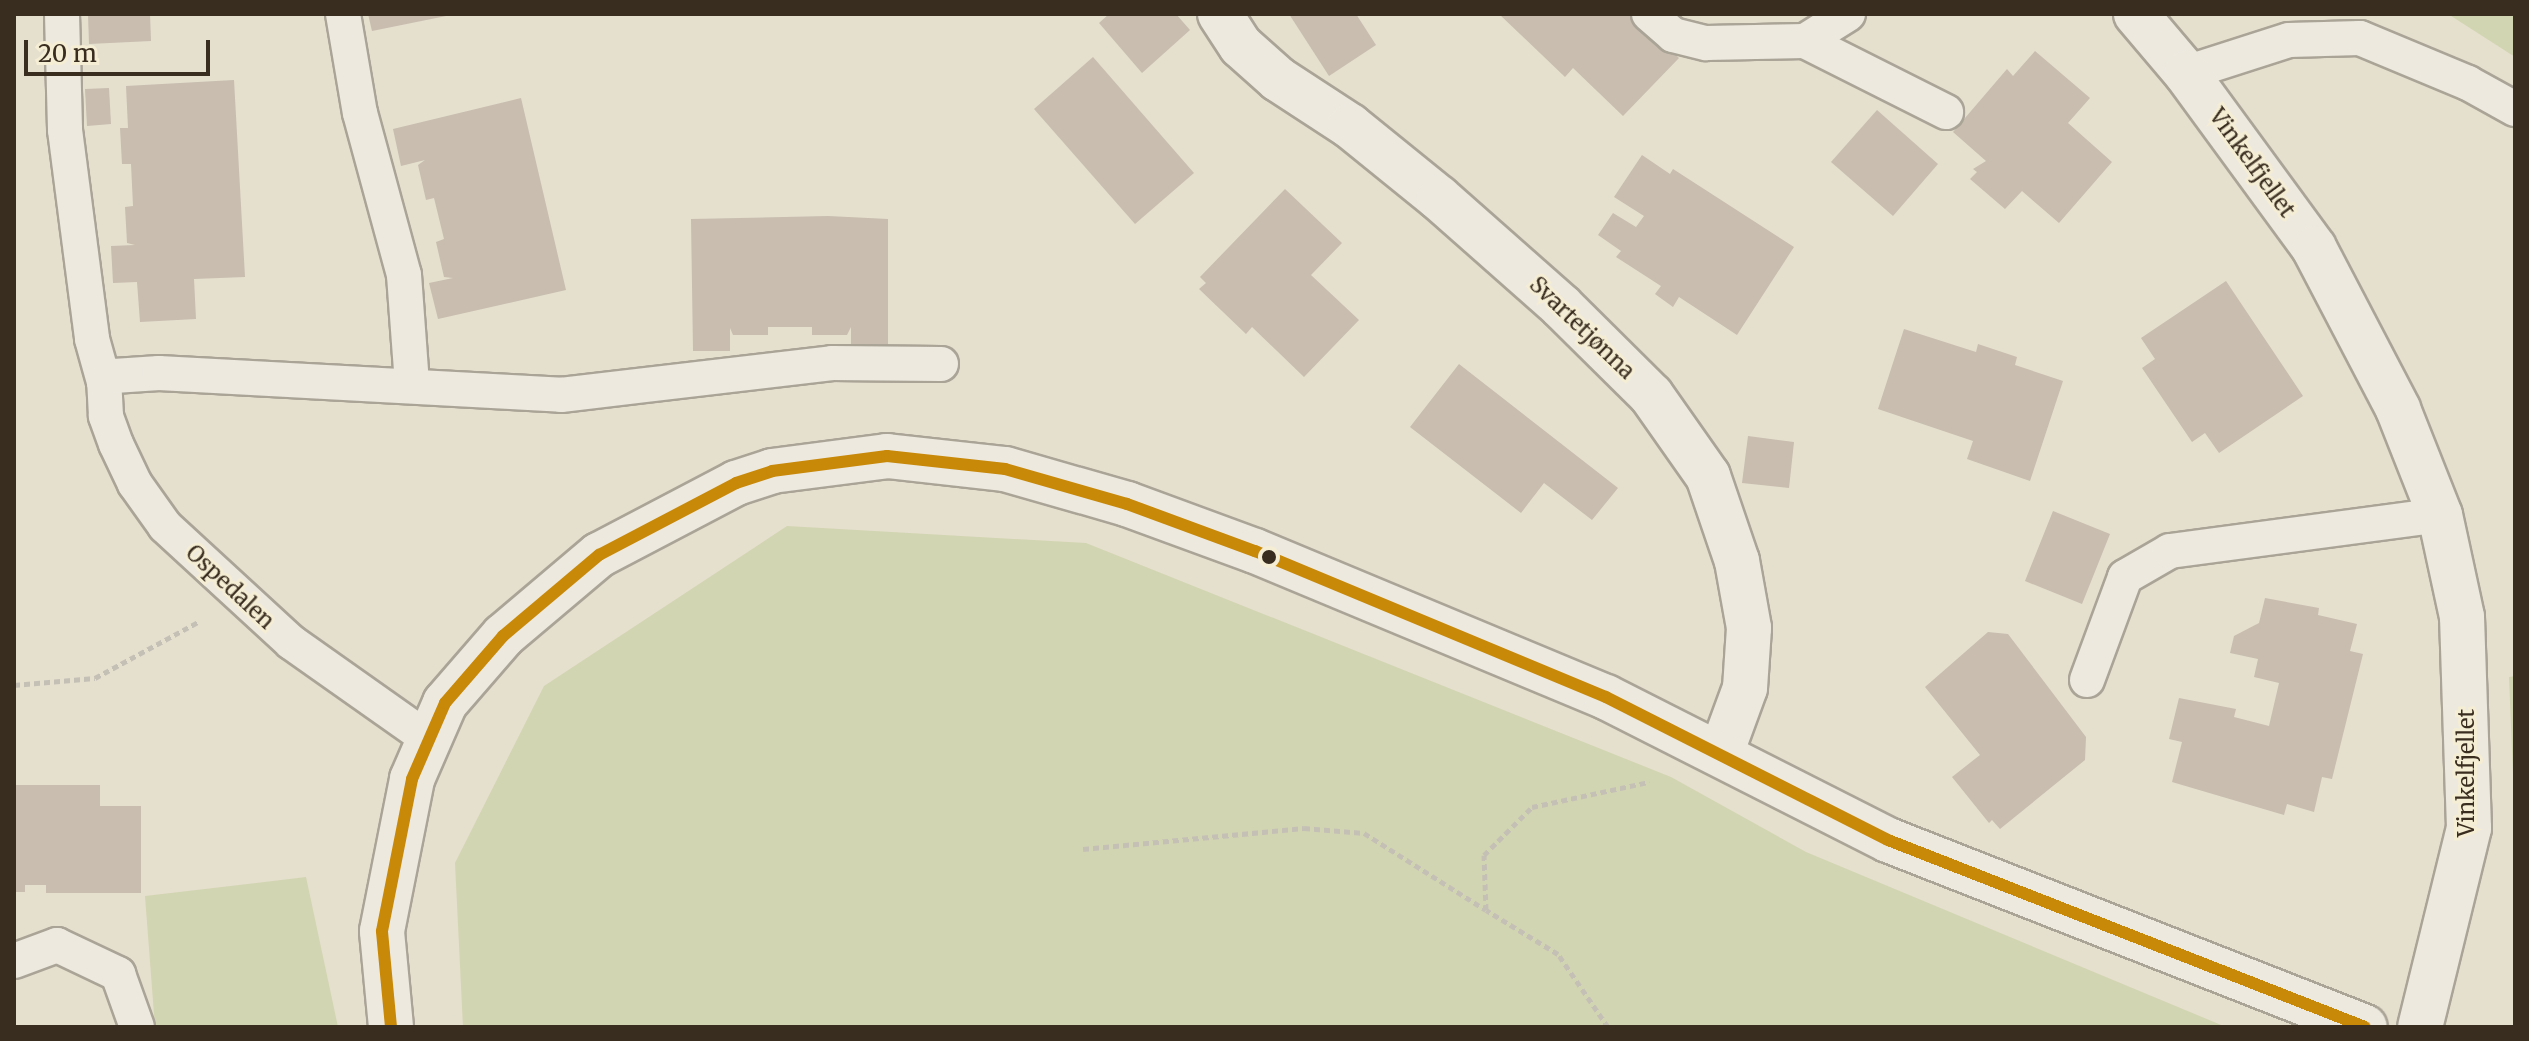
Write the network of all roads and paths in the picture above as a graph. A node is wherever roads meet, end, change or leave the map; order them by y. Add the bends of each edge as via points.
1 (62, 14) edge
2 (343, 14) edge
3 (1220, 14) edge
4 (1649, 14) edge
5 (1848, 14) edge
6 (2136, 14) edge
7 (1805, 41) junction
8 (2186, 73) junction
9 (2515, 109) edge
10 (1946, 112) dead end
11 (941, 364) dead end
12 (104, 382) junction
13 (412, 384) junction
14 (2440, 515) junction
15 (241, 599) junction
16 (2087, 680) dead end
17 (14, 685) edge
18 (427, 738) junction
19 (1722, 751) junction
20 (1656, 781) dead end
21 (1083, 849) dead end
22 (1486, 910) junction
23 (14, 961) edge
24 (137, 1027) edge
25 (391, 1027) edge
26 (1608, 1027) edge
27 (2365, 1027) edge
28 (2420, 1027) edge

1 - 12 lane, Ospedalen via 65,130 92,339
2 - 13 lane via 360,113 404,275
3 - 19 street, Svartetjønna via 1241,46 1278,79 1350,126 1561,306 1651,395 1708,476 1737,561 1749,628 1745,688
4 - 7 lane via 1673,35 1706,43
5 - 7 lane
6 - 8 street, Vinkelfjellet
7 - 10 lane
8 - 9 lane via 2289,40 2360,38 2468,83
8 - 14 street, Vinkelfjellet via 2314,248 2398,409
11 - 13 lane via 832,363 561,395
12 - 13 lane via 114,376 159,373
12 - 15 lane, Ospedalen via 106,416 135,484 165,526
14 - 16 lane via 2170,551 2125,577
14 - 28 street, Vinkelfjellet via 2462,617 2469,828
15 - 17 path via 95,678
15 - 18 lane, Ospedalen via 291,642
18 - 19 street via 445,703 503,636 599,555 748,479 887,456 1005,469 1127,504 1592,690
18 - 25 street via 401,825 382,931
19 - 27 street via 1888,840
20 - 22 path via 1532,807 1484,855
21 - 22 path via 1304,828 1364,833
22 - 26 path via 1558,954
23 - 24 lane via 57,945 118,974

